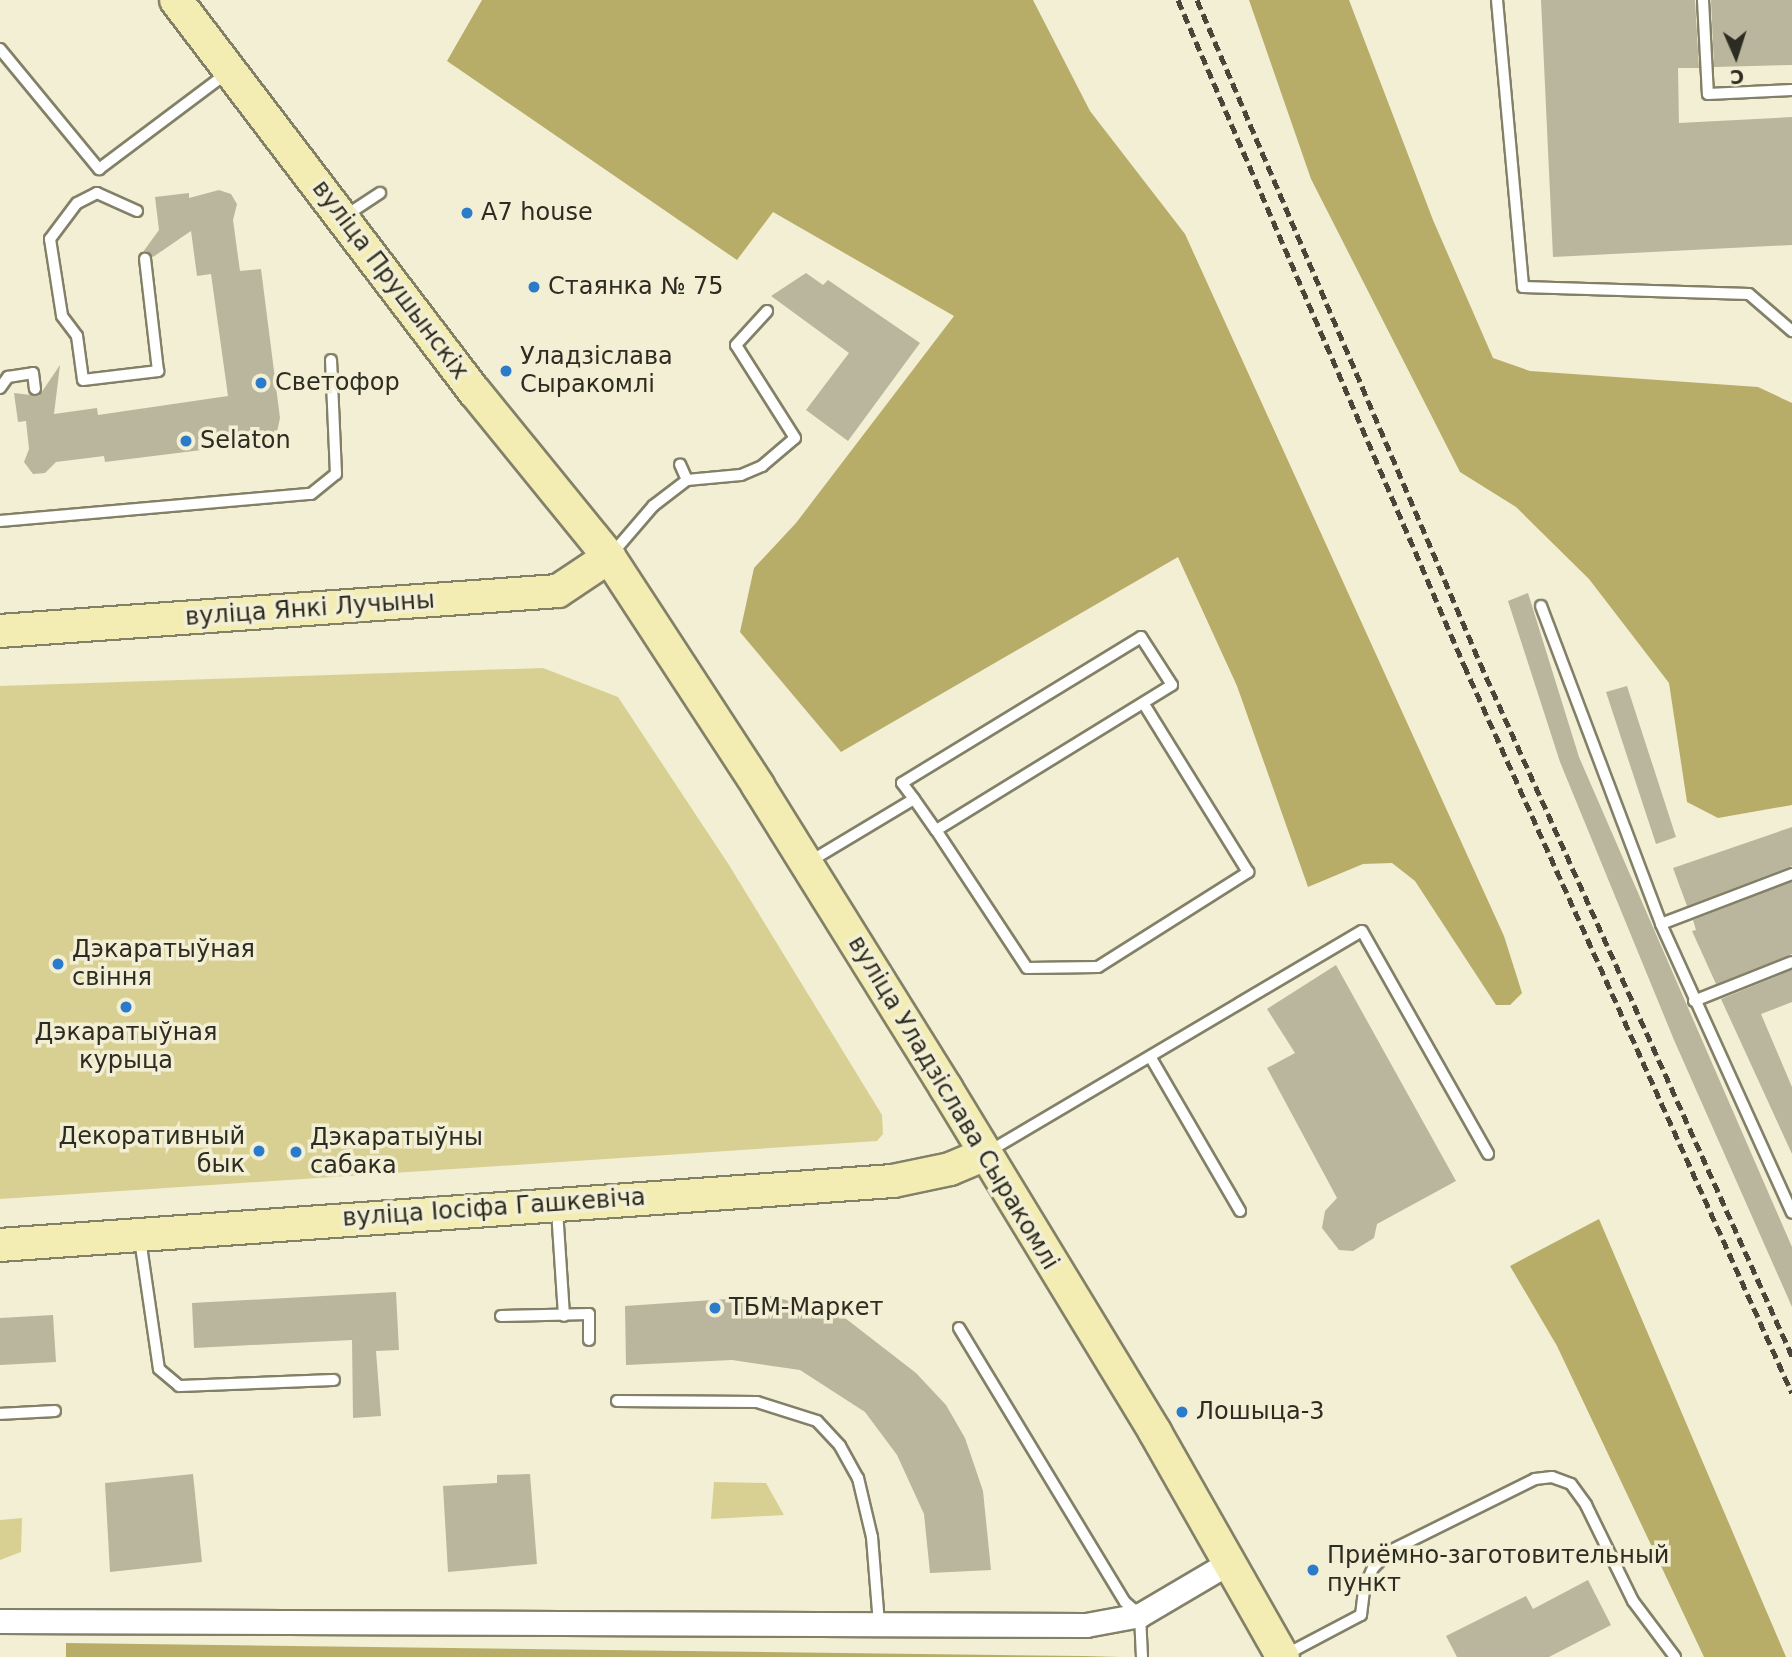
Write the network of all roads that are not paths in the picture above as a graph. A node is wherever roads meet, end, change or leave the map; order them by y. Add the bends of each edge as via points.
1 (176, 0) edge
2 (1497, 0) edge
3 (1703, 0) edge
4 (0, 49) edge
5 (232, 69) junction
6 (1792, 90) edge
7 (99, 169) junction
8 (97, 193) junction
9 (380, 193) dead end
10 (137, 211) dead end
11 (344, 217) junction
12 (145, 259) dead end
13 (767, 311) dead end
14 (1792, 331) edge
15 (331, 360) dead end
16 (0, 388) edge
17 (35, 389) dead end
18 (680, 464) dead end
19 (687, 480) junction
20 (0, 521) edge
21 (609, 557) junction
22 (1541, 606) dead end
23 (0, 631) edge
24 (1144, 704) junction
25 (914, 799) junction
26 (936, 830) junction
27 (807, 863) junction
28 (1792, 874) edge
29 (1661, 924) junction
30 (1792, 962) edge
31 (1694, 1001) junction
32 (1151, 1058) junction
33 (985, 1154) junction
34 (1488, 1154) dead end
35 (556, 1203) junction
36 (1240, 1211) dead end
37 (1792, 1213) edge
38 (139, 1234) junction
39 (0, 1245) edge
40 (501, 1316) dead end
41 (564, 1316) junction
42 (959, 1328) dead end
43 (589, 1340) dead end
44 (334, 1380) dead end
45 (617, 1401) dead end
46 (55, 1411) dead end
47 (0, 1414) edge
48 (1230, 1562) junction
49 (1140, 1615) junction
50 (0, 1621) edge
51 (879, 1624) junction
52 (1142, 1657) edge
53 (1283, 1657) edge
54 (1675, 1657) edge

1 - 5 street, вуліца Прушынскіх
2 - 14 lane via 1523,287 1749,293
3 - 6 lane via 1708,94
4 - 7 lane
5 - 7 lane
5 - 11 street, вуліца Прушынскіх
7 - 8 lane
8 - 10 lane
8 - 12 lane via 77,203 50,239 62,316 78,337 83,380 158,371
9 - 11 lane
11 - 21 street, вуліца Прушынскіх via 475,392
13 - 19 lane via 736,345 795,438 762,466 741,475
15 - 20 lane via 336,474 311,494
16 - 17 lane via 8,377 33,373
18 - 19 lane
19 - 21 lane via 653,506
21 - 23 street, вуліца Янкі Лучыны via 558,591
21 - 27 street, вуліца Уладзіслава Сыракомлі
22 - 29 lane
24 - 25 lane via 1172,685 1140,637 902,783
24 - 26 lane
24 - 26 lane via 1248,872 1098,967 1027,968
25 - 26 lane
25 - 27 lane
27 - 33 street, вуліца Уладзіслава Сыракомлі
28 - 29 lane
29 - 31 lane
30 - 31 lane
31 - 37 lane
32 - 33 lane
32 - 34 lane via 1362,932
32 - 36 lane
33 - 35 street, вуліца Іосіфа Гашкевіча via 950,1169 893,1181
33 - 48 street, вуліца Уладзіслава Сыракомлі
35 - 38 street, вуліца Іосіфа Гашкевіча
35 - 41 lane
38 - 39 street, вуліца Іосіфа Гашкевіча
38 - 44 lane via 159,1369 179,1386
40 - 41 lane
41 - 43 lane via 589,1314
42 - 49 lane via 1125,1602
45 - 51 lane via 757,1402 817,1421 840,1446 858,1478 872,1536
46 - 47 lane
48 - 49 street
48 - 53 street, вуліца Уладзіслава Сыракомлі
49 - 51 street via 1086,1625
49 - 52 lane
50 - 51 street
53 - 54 lane via 1361,1615 1364,1589 1373,1568 1390,1551 1535,1479 1552,1477 1571,1484 1586,1505 1633,1601

